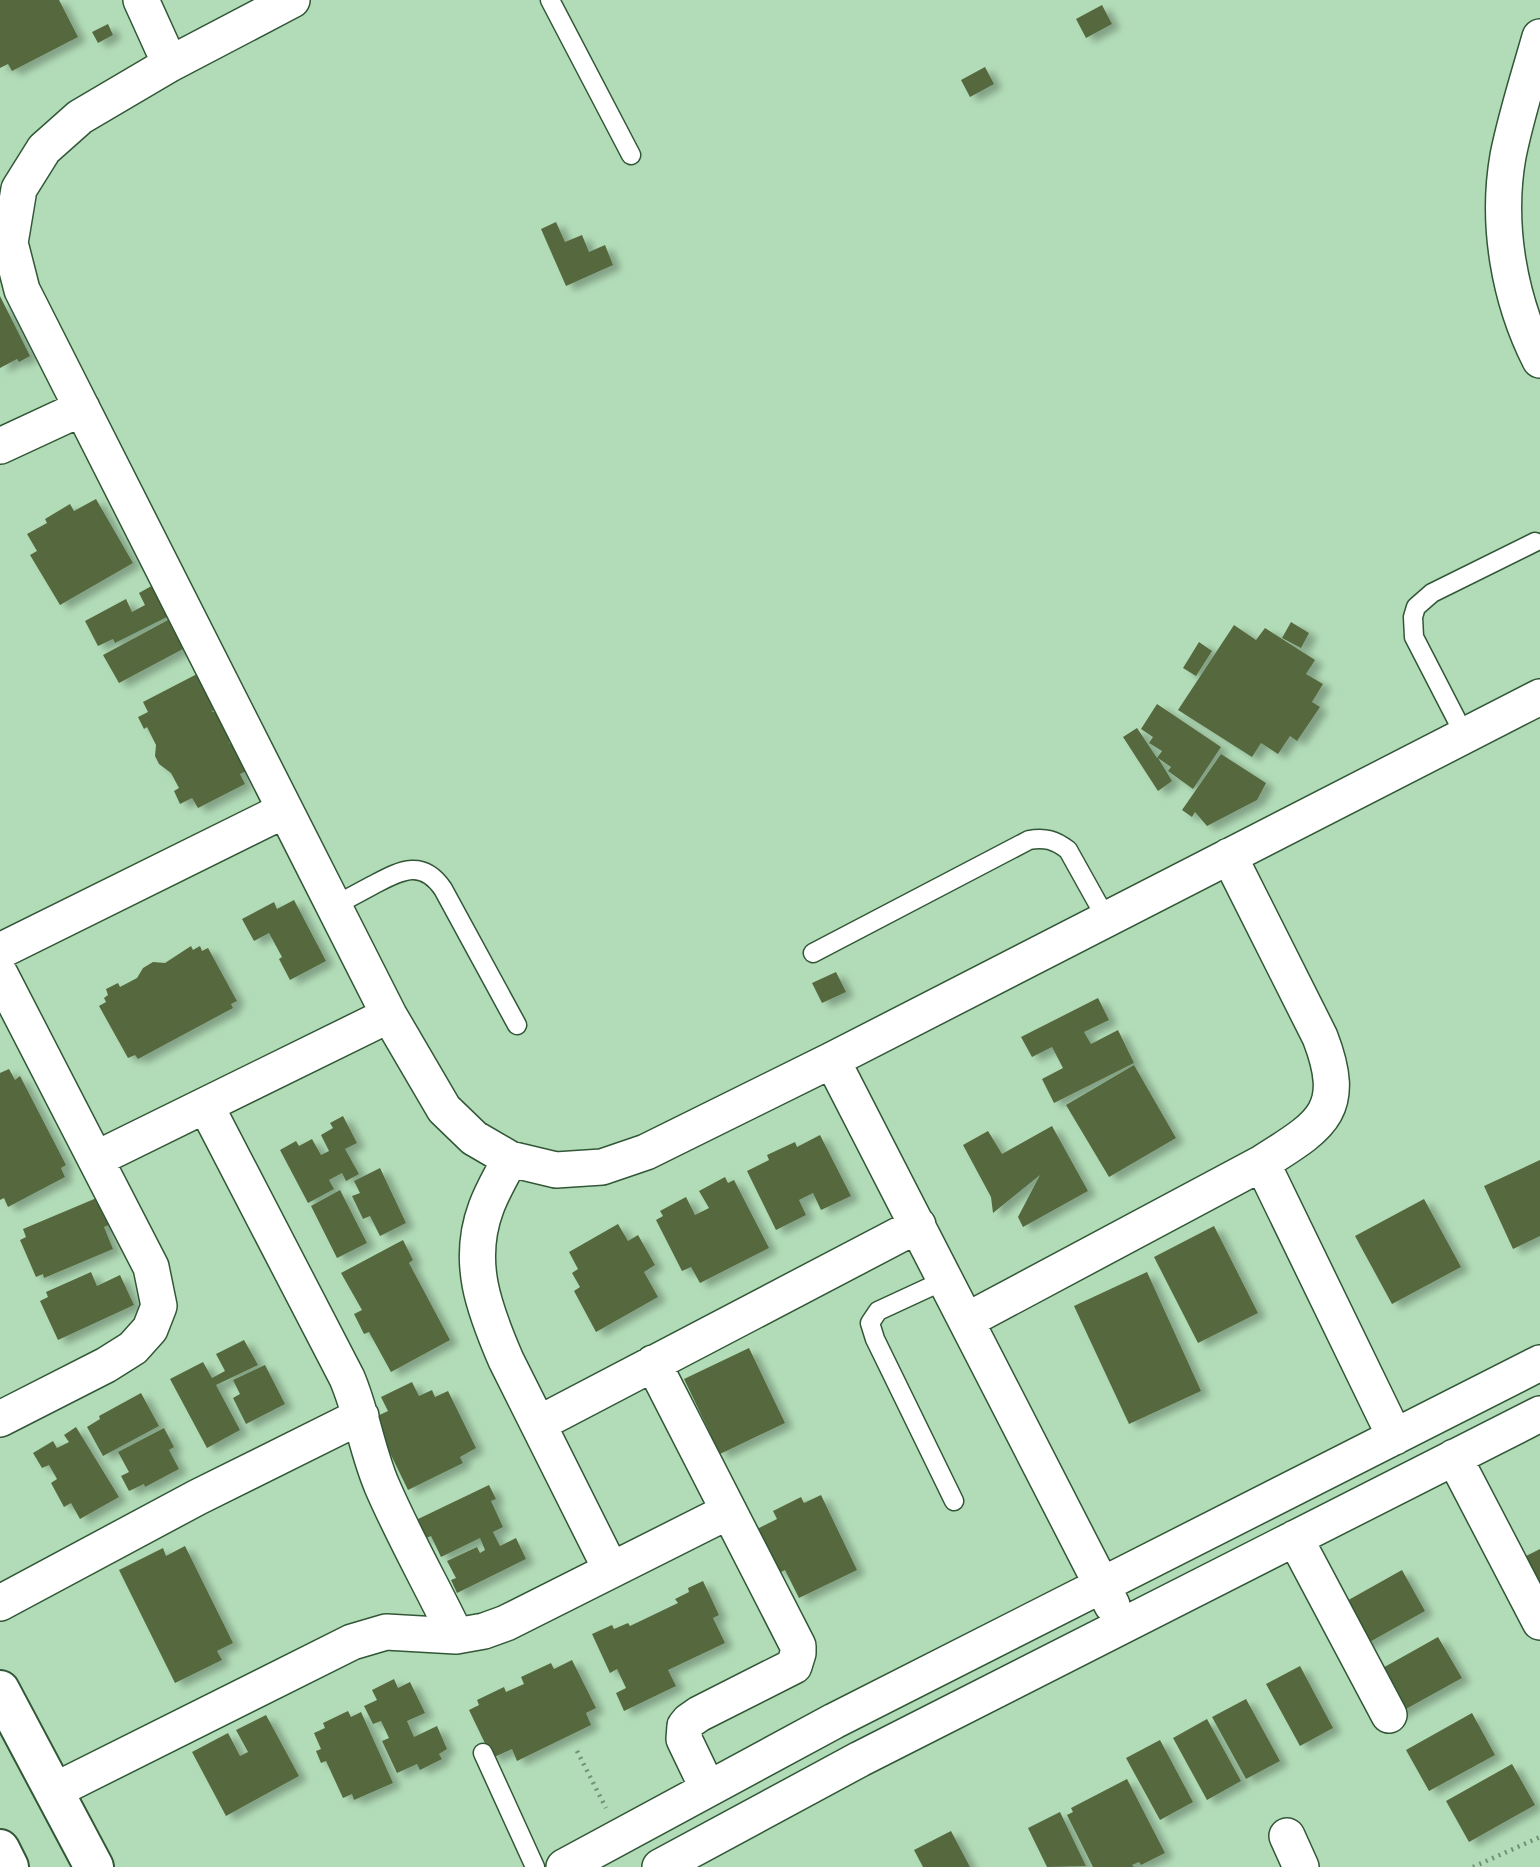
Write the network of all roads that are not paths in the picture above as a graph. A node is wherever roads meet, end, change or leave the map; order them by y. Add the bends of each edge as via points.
1 (141, 0) edge
2 (292, 0) edge
3 (550, 0) edge
4 (1540, 37) edge
5 (170, 64) junction
6 (631, 155) dead end
7 (5, 245) edge
8 (1540, 360) edge
9 (82, 408) junction
10 (0, 446) edge
11 (1535, 542) dead end
12 (1540, 697) edge
13 (1465, 736) junction
14 (285, 810) junction
15 (1229, 856) junction
16 (334, 905) junction
17 (1107, 920) junction
18 (0, 951) edge
19 (813, 953) dead end
20 (0, 974) edge
21 (389, 1015) junction
22 (517, 1025) dead end
23 (832, 1060) junction
24 (206, 1105) junction
25 (510, 1158) junction
26 (96, 1159) junction
27 (1262, 1163) junction
28 (918, 1225) junction
29 (945, 1280) junction
30 (966, 1321) junction
31 (653, 1363) junction
32 (1540, 1363) edge
33 (1540, 1414) edge
34 (361, 1416) junction
35 (0, 1419) edge
36 (538, 1424) junction
37 (1395, 1437) junction
38 (1454, 1457) junction
39 (954, 1501) dead end
40 (729, 1511) junction
41 (1295, 1538) junction
42 (611, 1570) junction
43 (1102, 1584) junction
44 (0, 1603) edge
45 (1540, 1622) edge
46 (1124, 1627) junction
47 (456, 1636) junction
48 (0, 1690) edge
49 (1389, 1715) dead end
50 (483, 1753) dead end
51 (708, 1789) junction
52 (54, 1791) junction
53 (1287, 1836) dead end
54 (0, 1849) edge
55 (707, 1856) edge
56 (9, 1867) edge
57 (94, 1867) edge
58 (535, 1867) edge
59 (564, 1867) edge
60 (660, 1867) edge
61 (1301, 1867) edge

1 - 5 street
2 - 5 street
3 - 6 lane
4 - 8 street via 1508,157 1504,204 1516,297
5 - 7 street via 80,117 44,149 19,189
7 - 9 street
9 - 10 street
9 - 14 street
11 - 13 lane via 1432,593 1412,617 1414,637
12 - 13 street
13 - 15 street
14 - 16 street
14 - 18 street
15 - 17 street
15 - 27 street via 1330,1062 1332,1088 1326,1113 1308,1134
16 - 21 street
16 - 22 lane via 399,871 429,874 443,889
17 - 19 lane via 1068,850 1039,838
17 - 23 street
20 - 26 street
21 - 24 street
21 - 25 street via 444,1110 474,1138
23 - 25 street via 646,1152 602,1167 555,1170
23 - 28 street
24 - 26 street
24 - 34 street via 347,1378
25 - 36 street via 486,1209 475,1259 492,1326
26 - 35 street via 152,1267 159,1306 150,1329 133,1348
27 - 30 street
27 - 37 street
28 - 29 street
28 - 31 street
29 - 30 street
29 - 39 lane via 878,1311 870,1323
30 - 43 street
31 - 36 street
31 - 40 street
32 - 37 street
33 - 38 street
34 - 44 street
34 - 47 street via 382,1485
36 - 42 street
37 - 43 street
38 - 41 street
38 - 45 street
40 - 42 street
40 - 51 street via 799,1653 794,1666 689,1721 684,1739
41 - 46 street
41 - 49 street
42 - 47 street via 506,1623
43 - 46 street
43 - 51 street
46 - 55 street via 860,1759
47 - 52 street via 386,1632 352,1642
48 - 52 street
50 - 58 lane
51 - 59 street
52 - 57 street
53 - 61 street
54 - 56 street
55 - 60 street

